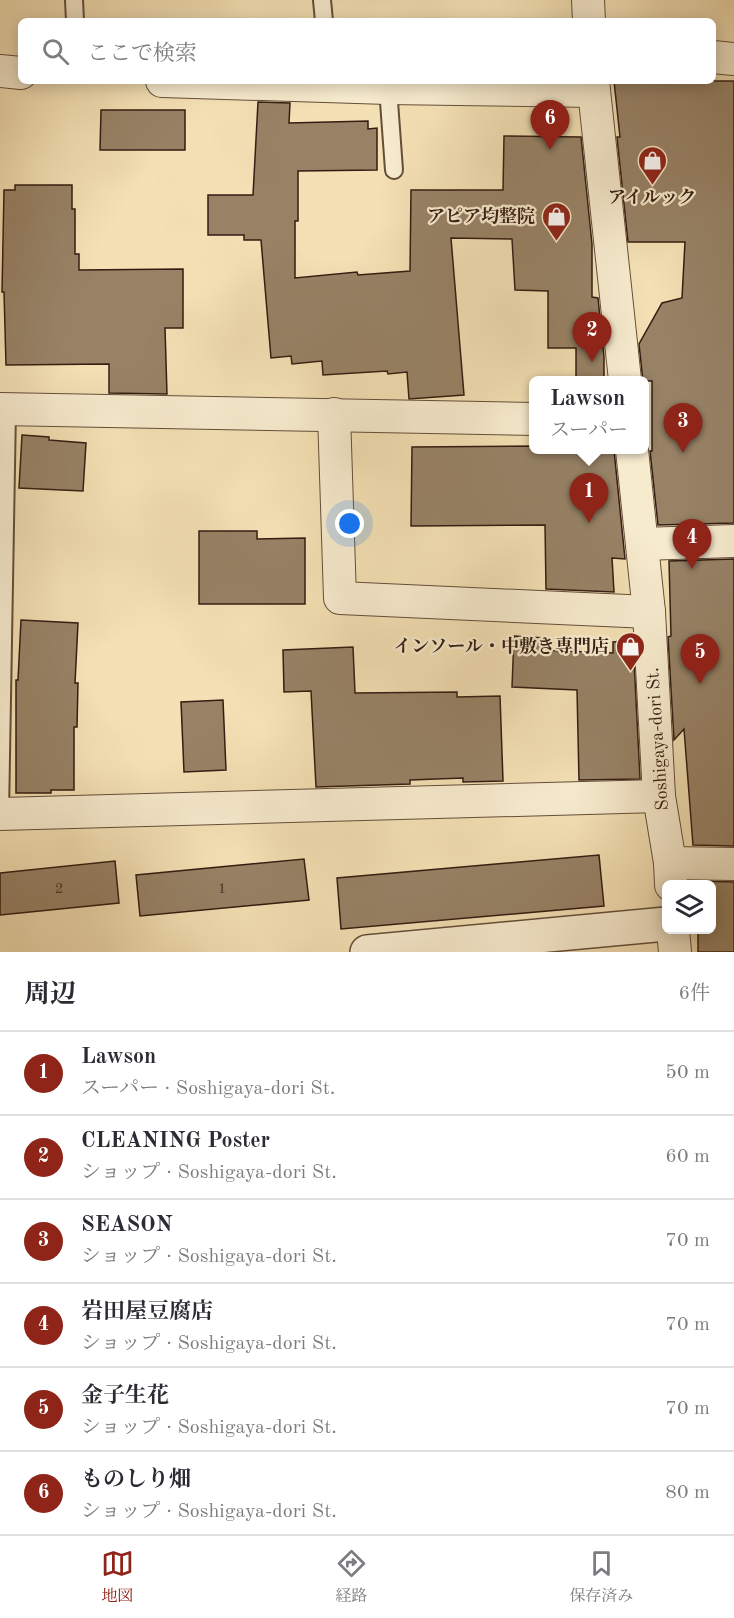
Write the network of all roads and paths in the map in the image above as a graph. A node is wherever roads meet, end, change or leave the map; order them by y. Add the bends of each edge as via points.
1 (74, 0) edge
2 (322, 0) edge
3 (588, 0) edge
4 (75, 18) edge
5 (324, 18) edge
6 (589, 18) edge
7 (716, 57) edge
8 (734, 59) edge
9 (0, 71) edge
10 (18, 73) edge
11 (341, 84) edge
12 (594, 86) edge
13 (388, 88) junction
14 (394, 170) dead end
15 (624, 376) edge
16 (4, 409) edge
17 (334, 414) junction
18 (529, 419) edge
19 (632, 454) edge
20 (734, 541) edge
21 (642, 544) junction
22 (650, 612) junction
23 (659, 796) junction
24 (0, 814) edge
25 (734, 864) edge
26 (670, 874) edge
27 (662, 924) edge
28 (673, 934) edge
29 (367, 952) edge
30 (675, 952) edge

1 - 4 lane
2 - 5 lane
3 - 6 street
7 - 8 street
9 - 10 street
11 - 13 street
12 - 13 street
12 - 15 street
13 - 14 lane
16 - 17 street
16 - 24 lane
17 - 18 street
17 - 22 street via 340,598
19 - 21 street, Soshigaya-dori St.
20 - 21 street
21 - 22 street, Soshigaya-dori St.
22 - 23 street, Soshigaya-dori St.
23 - 24 street
23 - 26 street, Soshigaya-dori St.
25 - 26 street
27 - 29 street
28 - 30 street

